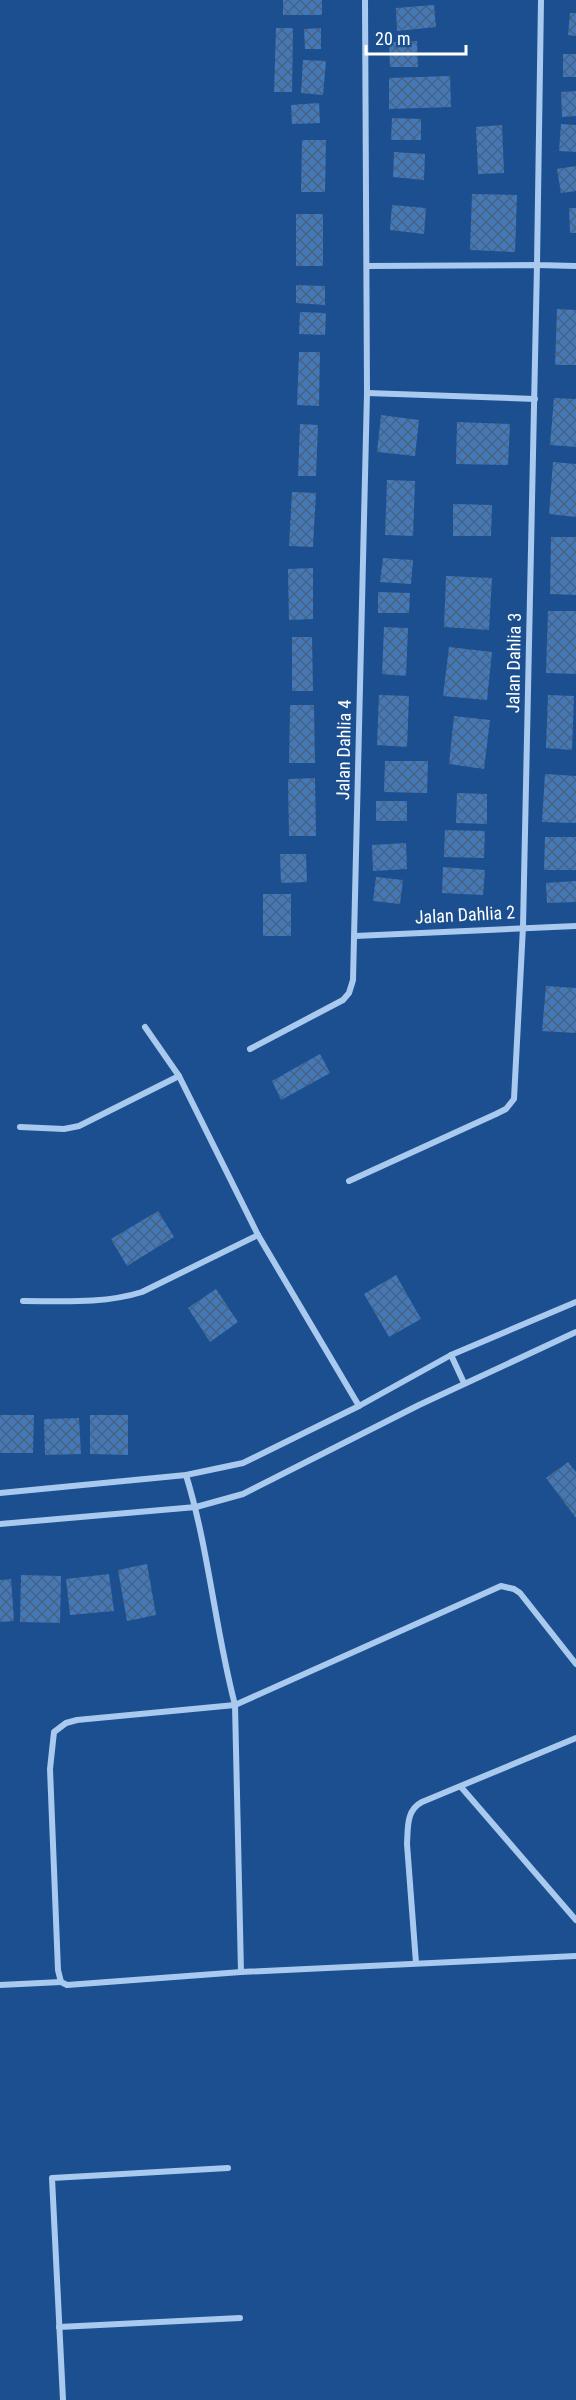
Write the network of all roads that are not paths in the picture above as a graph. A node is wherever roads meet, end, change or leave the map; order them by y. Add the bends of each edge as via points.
1 (364, 0) edge
2 (541, 0) edge
3 (537, 265) junction
4 (367, 266) junction
5 (576, 266) edge
6 (367, 393) junction
7 (535, 399) junction
8 (576, 926) edge
9 (523, 927) junction
10 (356, 936) junction
11 (145, 1027) dead end
12 (250, 1049) dead end
13 (179, 1076) junction
14 (20, 1127) dead end
15 (349, 1181) dead end
16 (258, 1235) junction
17 (23, 1301) dead end
18 (576, 1302) edge
19 (576, 1332) edge
20 (450, 1355) junction
21 (464, 1383) junction
22 (359, 1407) junction
23 (186, 1475) junction
24 (0, 1493) edge
25 (196, 1507) junction
26 (0, 1524) edge
27 (576, 1664) edge
28 (235, 1705) junction
29 (576, 1738) edge
30 (461, 1787) junction
31 (576, 1920) edge
32 (576, 1956) edge
33 (416, 1963) junction
34 (241, 1972) junction
35 (61, 1982) junction
36 (0, 1985) edge
37 (228, 2168) dead end
38 (240, 2318) dead end
39 (59, 2327) junction
40 (63, 2400) edge

1 - 4 street, Jalan Dahlia 4
2 - 3 street, Jalan Dahlia 3
3 - 4 street
3 - 5 street
3 - 7 street, Jalan Dahlia 3
4 - 6 street, Jalan Dahlia 4
6 - 7 street
6 - 10 street, Jalan Dahlia 4
7 - 9 street, Jalan Dahlia 3
8 - 9 street, Jalan Dahlia 2
9 - 10 street, Jalan Dahlia 2
9 - 15 street, Jalan Dahlia 3 via 513,1099 506,1109
10 - 12 street, Jalan Dahlia 4 via 353,980 343,1000
11 - 13 street
13 - 14 street via 79,1126
13 - 16 street
16 - 17 street via 129,1296 110,1300
16 - 22 street
18 - 20 street
19 - 21 street
20 - 21 street
20 - 22 street
21 - 25 street via 243,1494
22 - 23 street via 243,1463
23 - 24 street
23 - 25 street
25 - 26 street
25 - 28 street
27 - 28 street via 520,1593 501,1586
28 - 34 street
28 - 35 street via 77,1720 54,1732 50,1768
29 - 30 street
30 - 31 street
30 - 33 street via 417,1805 408,1824
32 - 33 street
33 - 34 street
34 - 35 street via 75,1985
35 - 36 street
37 - 39 street via 52,2178
38 - 39 street
39 - 40 street

